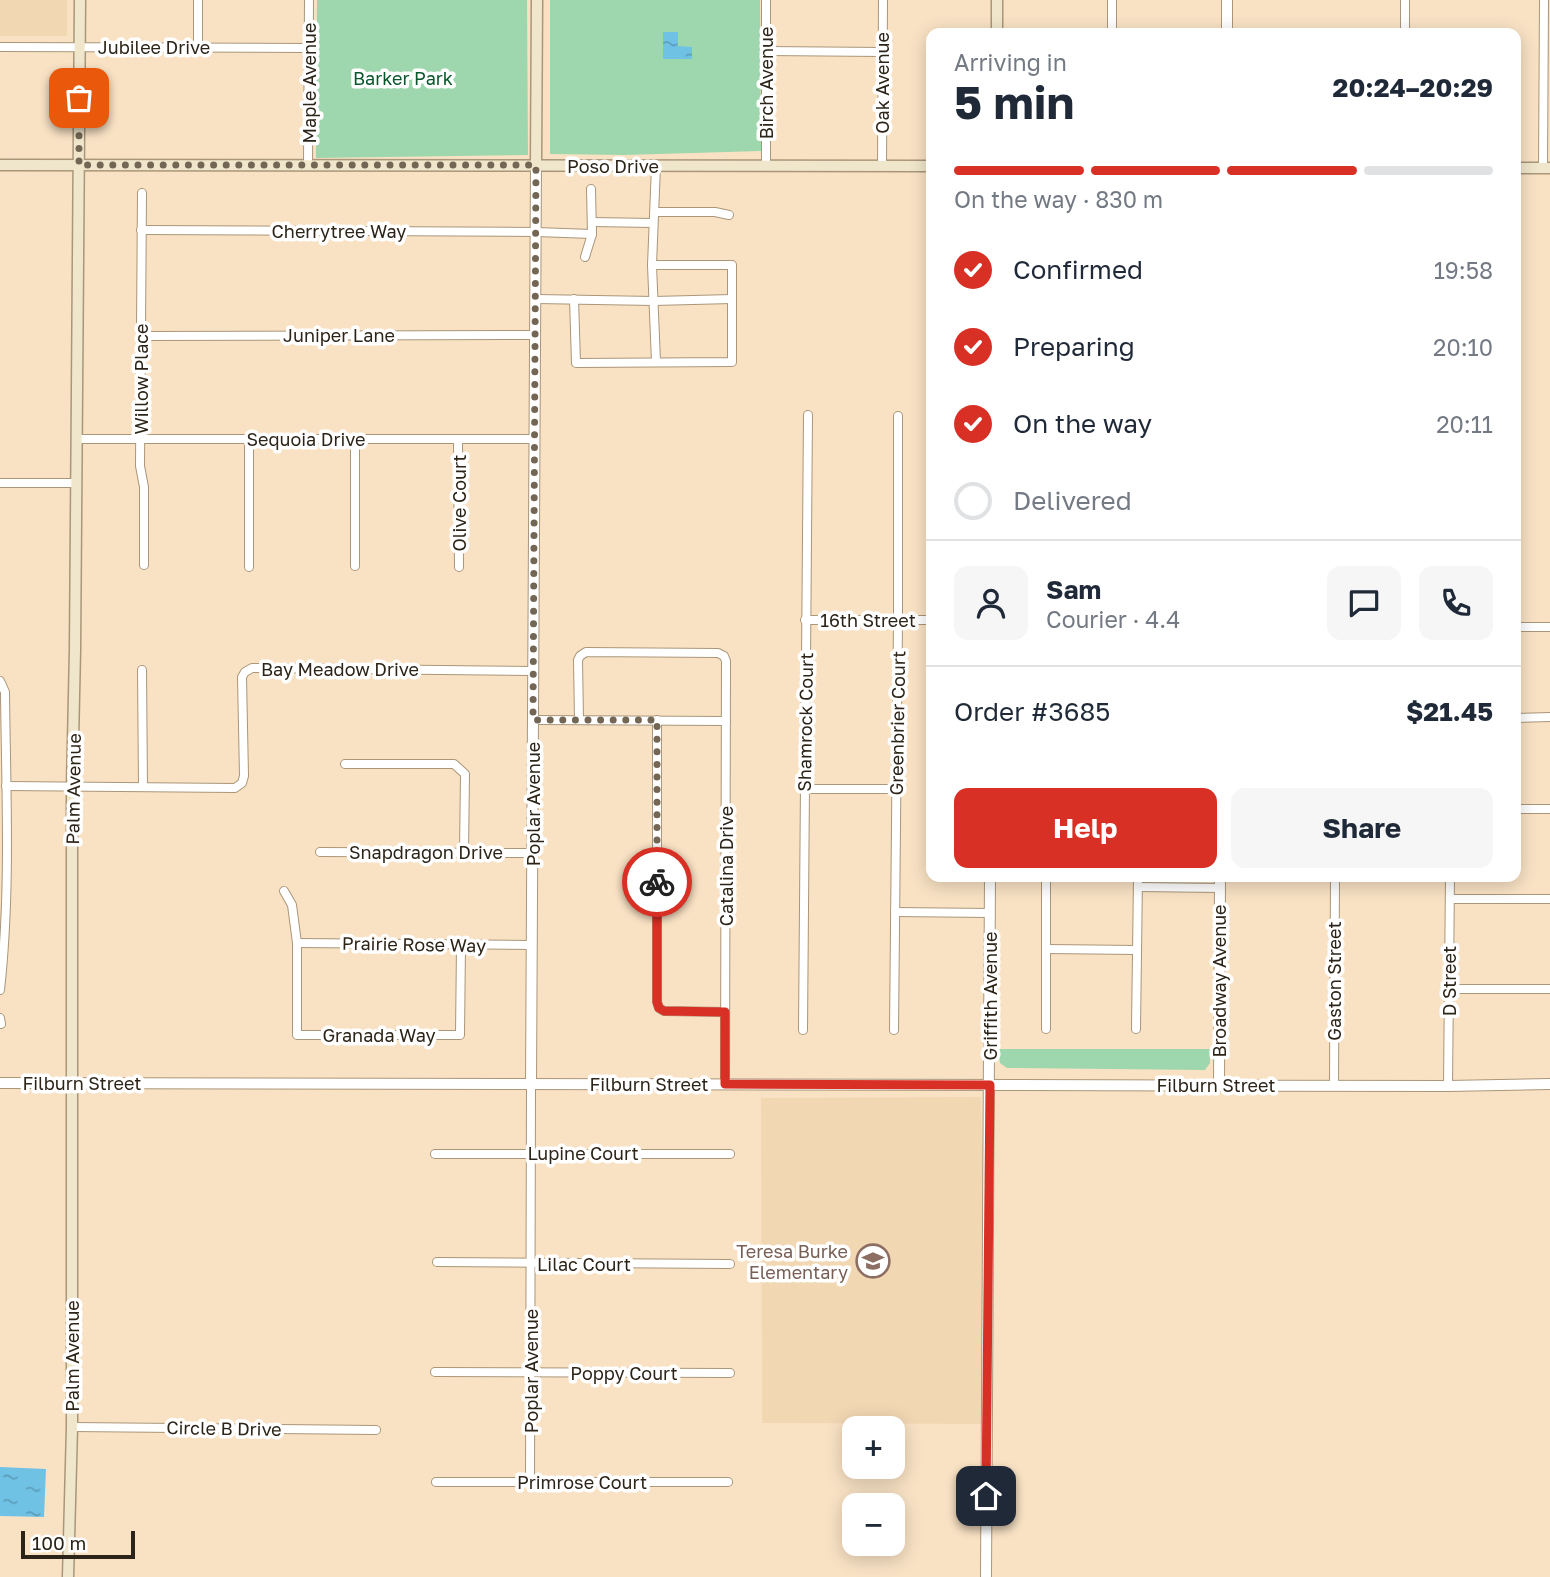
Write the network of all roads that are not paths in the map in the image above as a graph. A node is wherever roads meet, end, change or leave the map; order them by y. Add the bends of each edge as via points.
1 (80, 0) edge
2 (198, 0) edge
3 (309, 0) edge
4 (537, 0) edge
5 (766, 0) edge
6 (883, 0) edge
7 (998, 0) edge
8 (1112, 0) edge
9 (1227, 0) edge
10 (1405, 0) edge
11 (1544, 0) edge
12 (997, 28) edge
13 (1112, 28) edge
14 (1227, 28) edge
15 (1405, 28) edge
16 (0, 47) edge
17 (79, 47) junction
18 (198, 47) junction
19 (309, 48) junction
20 (766, 51) junction
21 (883, 52) junction
22 (0, 165) edge
23 (79, 165) junction
24 (308, 165) junction
25 (536, 165) junction
26 (656, 166) junction
27 (766, 166) junction
28 (882, 166) junction
29 (926, 166) edge
30 (1521, 168) edge
31 (1546, 168) edge
32 (591, 189) dead end
33 (142, 193) dead end
34 (655, 212) junction
35 (729, 215) dead end
36 (592, 222) junction
37 (653, 223) junction
38 (141, 230) junction
39 (536, 232) junction
40 (592, 234) junction
41 (585, 257) dead end
42 (652, 265) junction
43 (536, 299) junction
44 (575, 299) junction
45 (732, 299) junction
46 (654, 301) junction
47 (141, 335) junction
48 (536, 335) junction
49 (656, 362) junction
50 (808, 415) dead end
51 (898, 416) dead end
52 (249, 438) junction
53 (77, 439) junction
54 (140, 439) junction
55 (355, 439) junction
56 (534, 439) junction
57 (458, 440) junction
58 (0, 483) edge
59 (76, 483) junction
60 (144, 565) dead end
61 (250, 566) dead end
62 (355, 566) dead end
63 (459, 567) dead end
64 (806, 620) junction
65 (898, 620) junction
66 (926, 620) edge
67 (1521, 627) edge
68 (1550, 627) edge
69 (142, 670) dead end
70 (534, 671) junction
71 (0, 681) edge
72 (1521, 718) edge
73 (1550, 718) edge
74 (533, 720) junction
75 (579, 720) junction
76 (657, 720) junction
77 (726, 721) junction
78 (345, 764) dead end
79 (6, 786) junction
80 (72, 786) junction
81 (143, 787) junction
82 (804, 789) junction
83 (896, 789) junction
84 (1550, 808) edge
85 (1521, 809) edge
86 (320, 852) dead end
87 (464, 852) junction
88 (532, 853) junction
89 (3, 854) edge
90 (990, 882) edge
91 (1046, 882) edge
92 (1138, 882) edge
93 (1220, 882) edge
94 (1335, 882) edge
95 (1450, 882) edge
96 (1138, 887) junction
97 (284, 891) dead end
98 (1450, 899) junction
99 (1550, 899) edge
100 (895, 912) junction
101 (990, 914) junction
102 (297, 943) junction
103 (461, 945) junction
104 (531, 945) junction
105 (1046, 949) junction
106 (1137, 950) junction
107 (1449, 989) junction
108 (1550, 989) edge
109 (0, 990) edge
110 (725, 1012) junction
111 (0, 1018) edge
112 (1, 1024) edge
113 (1046, 1029) dead end
114 (1136, 1029) dead end
115 (803, 1030) dead end
116 (894, 1030) dead end
117 (0, 1083) edge
118 (72, 1083) junction
119 (531, 1084) junction
120 (725, 1084) junction
121 (1550, 1084) edge
122 (990, 1085) junction
123 (1219, 1085) junction
124 (1334, 1085) junction
125 (1448, 1086) junction
126 (531, 1153) junction
127 (435, 1154) dead end
128 (730, 1154) dead end
129 (437, 1262) dead end
130 (531, 1264) junction
131 (730, 1264) dead end
132 (435, 1372) dead end
133 (531, 1373) junction
134 (730, 1373) dead end
135 (72, 1427) junction
136 (376, 1430) dead end
137 (436, 1482) dead end
138 (530, 1482) junction
139 (728, 1482) dead end
140 (68, 1577) edge
141 (986, 1577) edge

1 - 17 main road, Palm Avenue
2 - 18 street
3 - 19 street, Maple Avenue
4 - 25 main road, Poplar Avenue
5 - 20 street, Birch Avenue
6 - 21 street, Oak Avenue
7 - 12 main road
8 - 13 street
9 - 14 street
10 - 15 street
11 - 31 street
16 - 17 street, Jubilee Drive
17 - 18 street, Jubilee Drive
17 - 23 main road, Palm Avenue
18 - 19 street, Jubilee Drive
19 - 24 street, Maple Avenue
20 - 21 street
20 - 27 street, Birch Avenue
21 - 28 street, Oak Avenue
22 - 23 main road, Poso Drive
23 - 24 main road, Poso Drive
23 - 53 main road, Palm Avenue
24 - 25 main road, Poso Drive
25 - 26 main road, Poso Drive
25 - 39 street, Poplar Avenue
26 - 27 main road, Poso Drive
26 - 34 street
27 - 28 main road, Poso Drive
28 - 29 main road, Poso Drive
30 - 31 main road
32 - 36 street
33 - 38 street, Willow Place
34 - 35 street
34 - 37 street
36 - 37 street
36 - 40 street
37 - 42 street
38 - 39 street, Cherrytree Way
38 - 47 street, Willow Place
39 - 40 street, Cherrytree Way
39 - 43 street, Poplar Avenue
40 - 41 street
42 - 45 street via 732,265
42 - 46 street
43 - 44 street
43 - 48 street, Poplar Avenue
44 - 46 street
44 - 49 street via 576,363
45 - 46 street
45 - 49 street via 732,362
46 - 49 street
47 - 48 street, Juniper Lane
47 - 54 street, Willow Place
48 - 56 street, Poplar Avenue
50 - 64 street, Shamrock Court
51 - 65 street, Greenbrier Court
52 - 54 street, Sequoia Drive
52 - 55 street, Sequoia Drive
52 - 61 street
53 - 54 street, Sequoia Drive
53 - 59 main road, Palm Avenue
54 - 60 street, Willow Place
55 - 57 street, Sequoia Drive
55 - 62 street
56 - 57 street, Sequoia Drive
56 - 70 street, Poplar Avenue
57 - 63 street, Olive Court
58 - 59 street
59 - 80 main road, Palm Avenue
64 - 65 street, 16th Street
64 - 82 street, Shamrock Court
65 - 66 street, 16th Street
65 - 83 street, Greenbrier Court
67 - 68 street
69 - 81 street
70 - 74 street, Poplar Avenue
70 - 81 street, Bay Meadow Drive via 253,668 242,677 242,783 235,788
71 - 79 street via 5,692
72 - 73 street
74 - 75 street
74 - 88 street, Poplar Avenue
75 - 76 street
75 - 77 street, Catalina Drive via 578,660 586,652 718,653 726,662
76 - 77 street
76 - 110 street via 657,1002 664,1011
77 - 110 street, Catalina Drive
78 - 87 street via 454,764 460,768 465,774
79 - 80 street, Bay Meadow Drive
79 - 89 street
80 - 81 street, Bay Meadow Drive
80 - 118 main road, Palm Avenue
82 - 83 street
82 - 115 street, Shamrock Court
83 - 100 street, Greenbrier Court
84 - 85 street
86 - 87 street, Snapdragon Drive
87 - 88 street, Snapdragon Drive
88 - 104 street, Poplar Avenue
89 - 109 street via 5,941
90 - 101 street, Griffith Avenue
91 - 105 street
92 - 96 street
93 - 96 street
93 - 123 street, Broadway Avenue
94 - 124 street, Gaston Street
95 - 98 street, D Street
96 - 106 street
97 - 102 street via 292,905
98 - 99 street
98 - 107 street, D Street
100 - 101 street
100 - 116 street, Greenbrier Court
101 - 122 street, Griffith Avenue
102 - 103 street, Prairie Rose Way
102 - 103 street, Granada Way via 297,1035 460,1035
103 - 104 street, Prairie Rose Way
104 - 119 street, Poplar Avenue
105 - 106 street
105 - 113 street
106 - 114 street
107 - 108 street
107 - 125 street, D Street
110 - 120 street, Catalina Drive
111 - 112 street
117 - 118 street, Filburn Street
118 - 119 street, Filburn Street
118 - 135 main road, Palm Avenue
119 - 120 street, Filburn Street
119 - 126 street, Poplar Avenue
120 - 122 street, Filburn Street
121 - 125 street, Filburn Street
122 - 123 street, Filburn Street
122 - 141 street, Griffith Avenue
123 - 124 street, Filburn Street
124 - 125 street, Filburn Street
126 - 127 street, Lupine Court
126 - 128 street, Lupine Court
126 - 130 street, Poplar Avenue
129 - 130 street, Lilac Court
130 - 131 street, Lilac Court
130 - 133 street, Poplar Avenue
132 - 133 street, Poppy Court
133 - 134 street, Poppy Court
133 - 138 street, Poplar Avenue
135 - 136 street, Circle B Drive
135 - 140 main road, Palm Avenue
137 - 138 street, Primrose Court
138 - 139 street, Primrose Court

